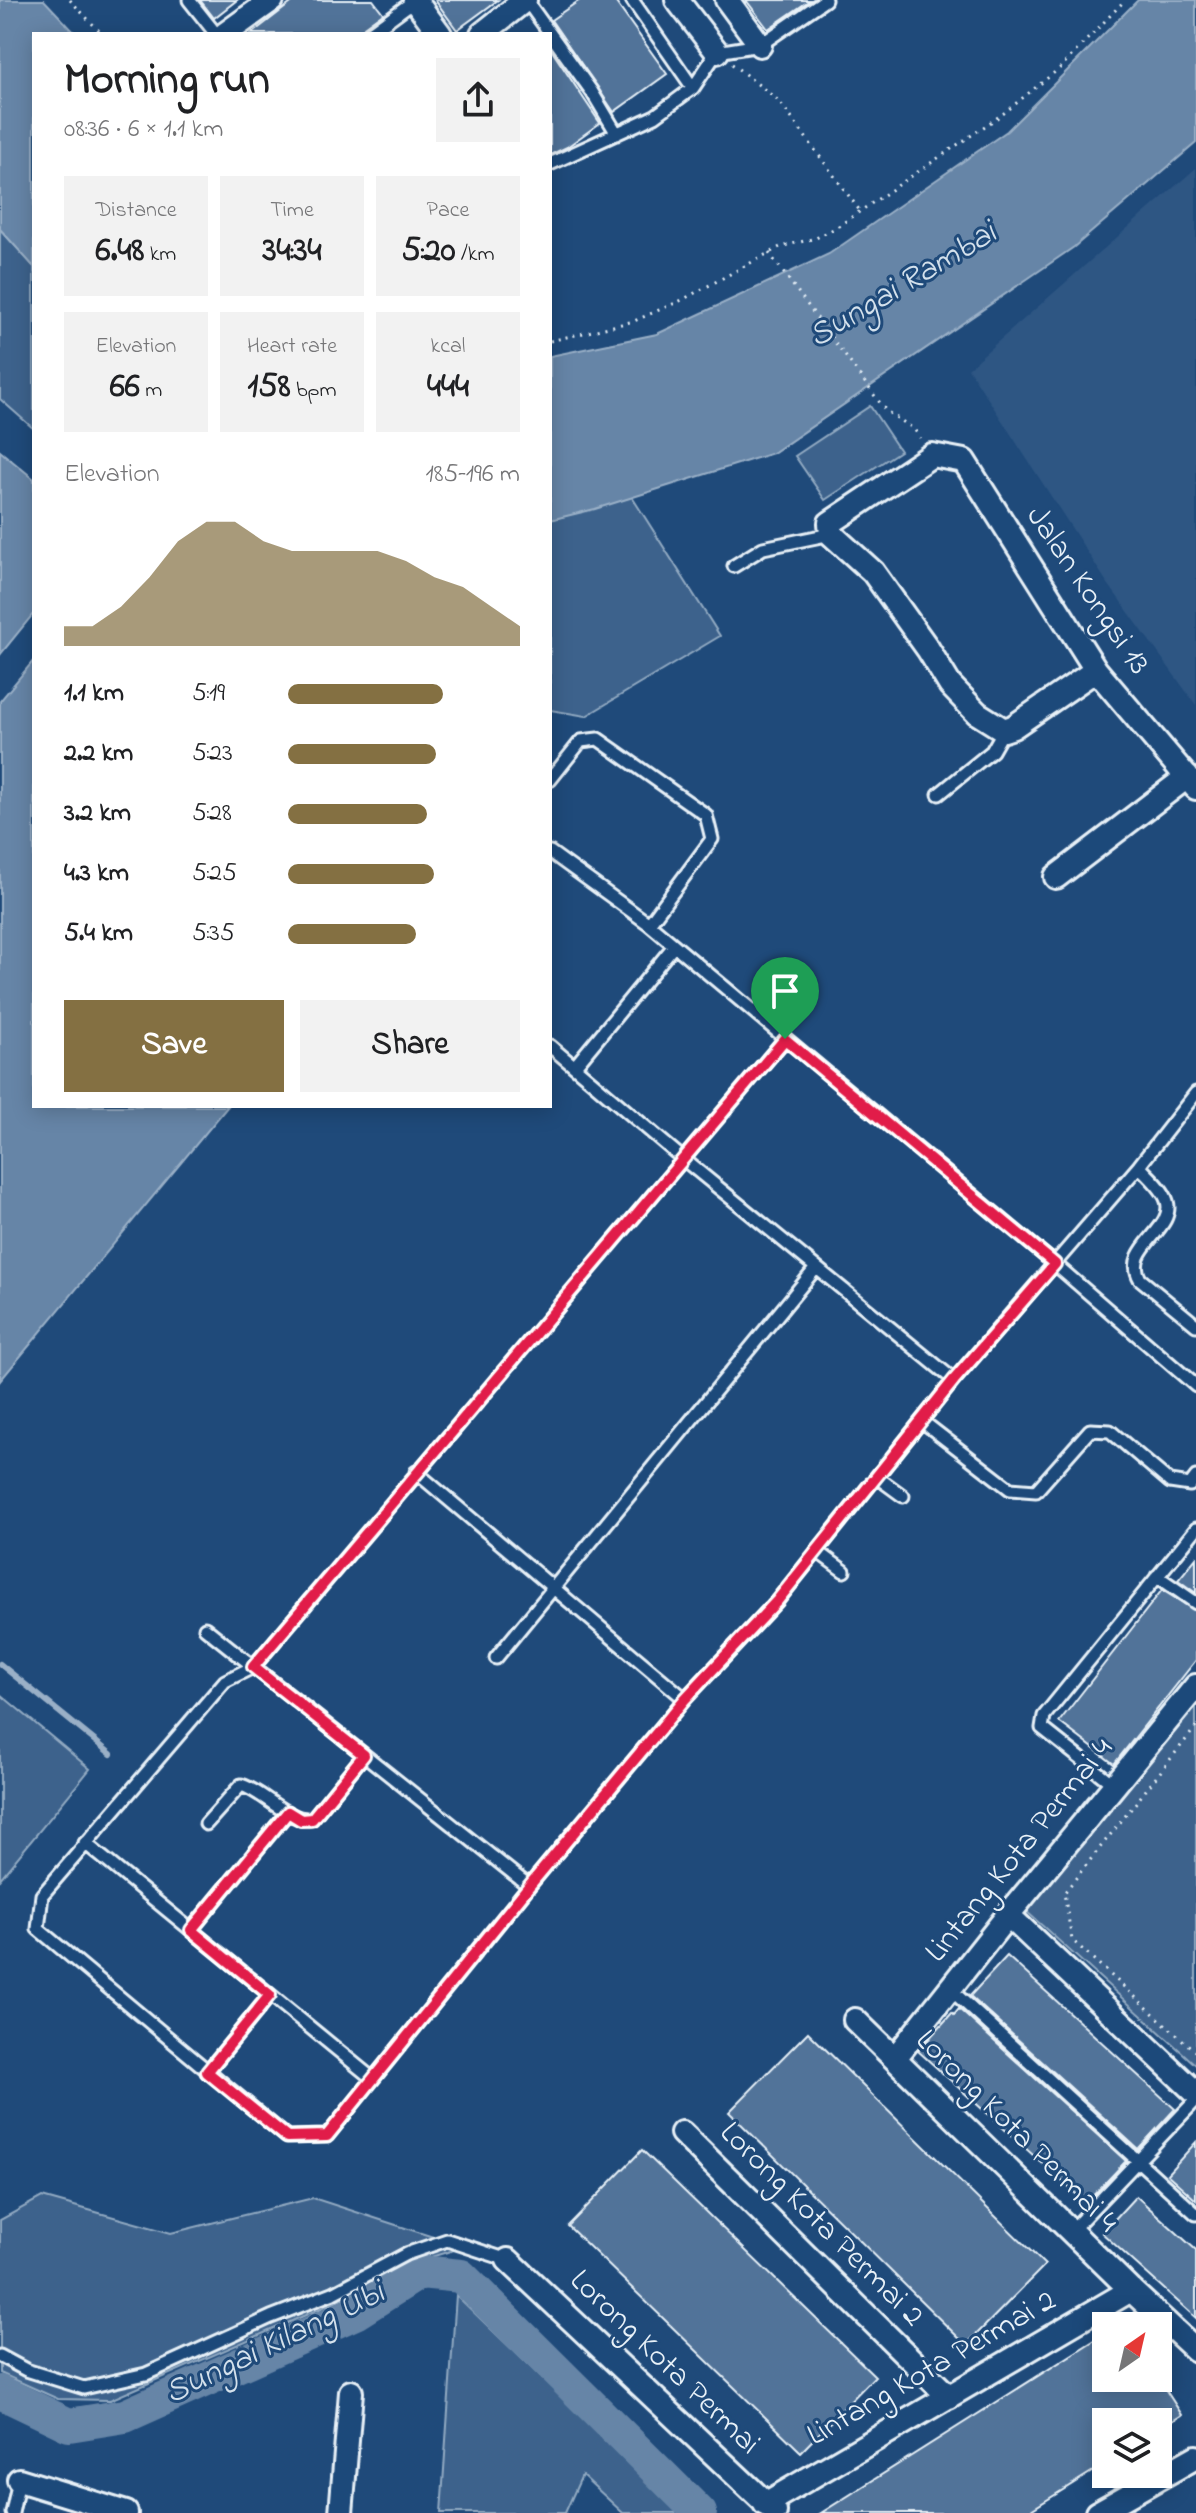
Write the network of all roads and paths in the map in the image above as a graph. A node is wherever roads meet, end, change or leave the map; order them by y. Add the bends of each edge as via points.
1 (70, 0) edge
2 (189, 0) edge
3 (272, 0) edge
4 (415, 0) edge
5 (526, 0) edge
6 (632, 0) edge
7 (677, 0) edge
8 (727, 0) edge
9 (825, 0) edge
10 (1125, 0) edge
11 (100, 32) edge
12 (214, 32) edge
13 (228, 32) edge
14 (372, 32) edge
15 (439, 32) edge
16 (485, 32) edge
17 (549, 32) edge
18 (552, 36) edge
19 (760, 45) junction
20 (717, 52) junction
21 (693, 88) junction
22 (617, 134) junction
23 (552, 163) edge
24 (860, 211) junction
25 (769, 253) junction
26 (552, 341) edge
27 (932, 455) junction
28 (831, 534) junction
29 (734, 566) dead end
30 (1096, 670) junction
31 (1004, 730) junction
32 (552, 777) edge
33 (1191, 782) edge
34 (939, 794) dead end
35 (552, 853) edge
36 (1056, 877) dead end
37 (649, 924) junction
38 (673, 947) junction
39 (785, 1039) junction
40 (552, 1048) edge
41 (575, 1066) junction
42 (1196, 1093) edge
43 (682, 1158) junction
44 (1139, 1166) junction
45 (1055, 1264) junction
46 (816, 1268) junction
47 (1196, 1325) edge
48 (954, 1380) junction
49 (1196, 1385) edge
50 (922, 1421) junction
51 (416, 1472) junction
52 (877, 1477) junction
53 (1196, 1477) edge
54 (903, 1496) dead end
55 (1196, 1529) edge
56 (817, 1551) junction
57 (844, 1571) dead end
58 (1157, 1576) junction
59 (553, 1588) junction
60 (1196, 1603) edge
61 (205, 1628) dead end
62 (496, 1658) dead end
63 (253, 1667) junction
64 (1196, 1686) edge
65 (685, 1699) junction
66 (1196, 1727) edge
67 (364, 1755) junction
68 (1114, 1785) junction
69 (288, 1812) junction
70 (206, 1824) dead end
71 (85, 1843) junction
72 (529, 1886) junction
73 (1008, 1915) junction
74 (191, 1930) junction
75 (950, 1989) junction
76 (270, 1995) junction
77 (855, 2020) dead end
78 (1196, 2052) edge
79 (895, 2058) junction
80 (207, 2072) junction
81 (373, 2079) junction
82 (1196, 2093) edge
83 (1196, 2100) edge
84 (682, 2133) dead end
85 (1139, 2162) junction
86 (1196, 2214) edge
87 (1071, 2231) junction
88 (508, 2260) joint
89 (1131, 2290) junction
90 (1196, 2350) edge
91 (0, 2356) edge
92 (351, 2392) dead end
93 (949, 2397) junction
94 (1196, 2457) edge
95 (19, 2480) joint
96 (770, 2508) edge
97 (12, 2513) edge
98 (126, 2513) edge
99 (341, 2513) edge
100 (1097, 2513) edge

1 - 11 path
2 - 12 lane
3 - 13 street
4 - 14 lane
4 - 15 street
5 - 16 street
5 - 17 lane
6 - 21 lane
7 - 20 street
8 - 19 street
9 - 19 lane
10 - 24 path via 1060,68 1004,113
18 - 22 lane
19 - 20 lane
20 - 21 lane
20 - 24 path via 779,101
21 - 22 lane via 655,116
22 - 23 lane
24 - 25 path via 816,238
25 - 26 path via 634,321
25 - 27 path via 886,411 914,429
27 - 28 street via 830,523
27 - 30 street, Jalan Kongsi 13 via 964,461
28 - 29 lane via 763,548
28 - 31 street via 873,572 950,685 977,713
30 - 31 street
30 - 33 street, Jalan Kongsi 13
31 - 34 lane via 992,751
32 - 37 lane via 581,741 598,739 706,815 712,839
33 - 36 street
35 - 37 lane
37 - 38 lane
38 - 39 lane
38 - 41 lane
39 - 43 lane
39 - 45 lane
40 - 41 lane
41 - 43 lane
42 - 44 lane
43 - 46 lane
43 - 51 lane
44 - 45 lane
44 - 47 lane via 1169,1204 1134,1270
45 - 48 lane
45 - 49 lane
46 - 48 lane
46 - 59 lane
48 - 50 lane
50 - 52 lane
50 - 53 lane via 1010,1489 1036,1491 1090,1430 1110,1431 1170,1482 1190,1485
51 - 59 lane
51 - 63 lane
52 - 54 lane
52 - 56 lane
55 - 58 lane
56 - 57 lane
56 - 65 lane
58 - 60 lane
58 - 68 lane via 1044,1716 1042,1728
59 - 62 lane
59 - 65 lane
61 - 63 lane
63 - 67 lane
63 - 71 lane via 225,1681
64 - 68 street, Lintang Kota Permai 4
65 - 72 lane
66 - 78 path via 1064,1893 1072,1940
67 - 69 lane via 312,1819 301,1820
67 - 72 lane
68 - 73 street, Lintang Kota Permai 4
69 - 70 lane via 256,1789 241,1785
69 - 74 lane
71 - 74 lane
71 - 80 lane via 42,1895 38,1929
72 - 81 lane
73 - 75 street, Lintang Kota Permai 4
73 - 82 street
74 - 76 lane
75 - 79 street, Lintang Kota Permai 4
75 - 85 lane
76 - 80 lane
76 - 81 lane
77 - 79 street, Lorong Kota Permai 4
79 - 87 street, Lorong Kota Permai 4
80 - 81 lane via 287,2137 327,2136
83 - 85 lane
84 - 93 street, Lorong Kota Permai 2
85 - 86 lane
85 - 87 lane
87 - 89 street, Lorong Kota Permai 4
88 - 91 lane via 447,2240 146,2374 84,2388
88 - 96 street, Lorong Kota Permai
89 - 90 street
89 - 93 street, Lintang Kota Permai 2
92 - 99 street
93 - 96 street, Lintang Kota Permai 2
94 - 100 street
95 - 97 lane
95 - 98 street

